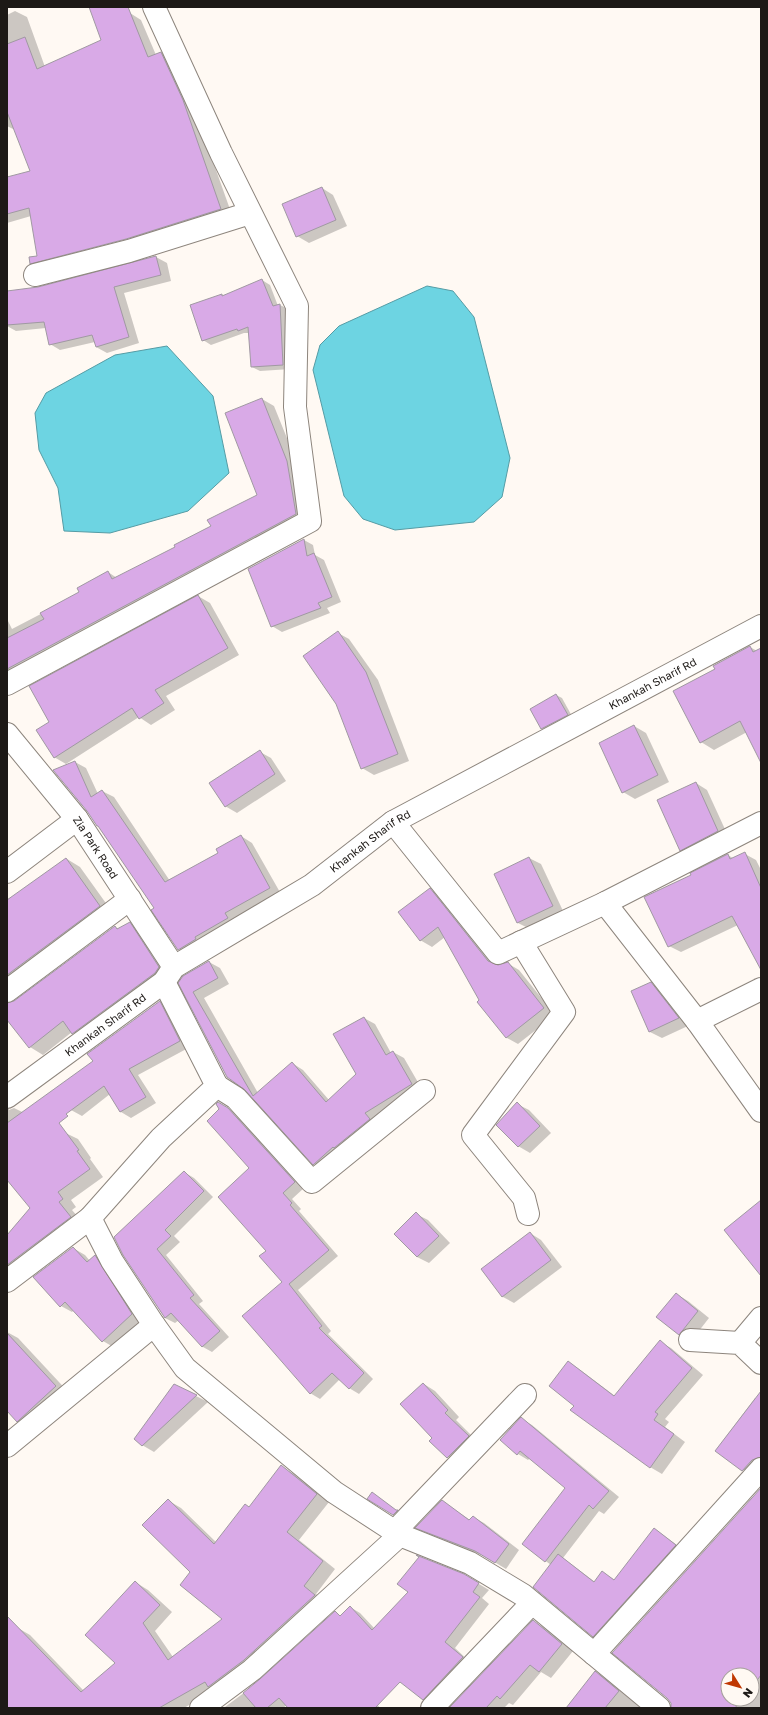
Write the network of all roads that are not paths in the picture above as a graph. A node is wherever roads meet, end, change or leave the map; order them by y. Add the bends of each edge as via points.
1 (154, 7) edge
2 (250, 213) junction
3 (35, 275) dead end
4 (761, 626) edge
5 (7, 684) edge
6 (7, 734) edge
7 (77, 819) junction
8 (393, 822) junction
9 (761, 823) edge
10 (7, 872) edge
11 (130, 899) junction
12 (605, 903) junction
13 (521, 942) junction
14 (169, 975) junction
15 (761, 989) edge
16 (7, 990) edge
17 (697, 1021) junction
18 (217, 1086) junction
19 (424, 1091) dead end
20 (7, 1097) edge
21 (761, 1111) edge
22 (528, 1214) dead end
23 (90, 1218) junction
24 (7, 1281) edge
25 (761, 1318) edge
26 (154, 1326) junction
27 (690, 1340) dead end
28 (740, 1343) junction
29 (761, 1362) edge
30 (525, 1395) dead end
31 (7, 1446) edge
32 (761, 1469) edge
33 (398, 1533) junction
34 (532, 1603) junction
35 (594, 1654) junction
36 (201, 1708) edge
37 (432, 1708) edge
38 (660, 1708) edge

1 - 2 street
2 - 3 street via 129,251
2 - 5 street via 297,306 295,407 310,521
4 - 8 street, Khankah Sharif Rd
6 - 7 street, Zia Park Road
7 - 10 street
7 - 11 street, Zia Park Road
8 - 13 street via 498,952
8 - 14 street, Khankah Sharif Rd via 312,885
9 - 12 street
11 - 14 street, Zia Park Road
11 - 16 street
12 - 13 street
12 - 17 street
13 - 22 street via 564,1012 473,1135 524,1198
14 - 18 street, Zia Park Road
14 - 20 street, Khankah Sharif Rd
15 - 17 street
17 - 21 street
18 - 19 street via 236,1098 312,1182
18 - 23 street via 161,1138
23 - 24 street
23 - 26 street via 112,1261
25 - 28 street
26 - 31 street
26 - 33 street via 185,1368 334,1492
27 - 28 street
28 - 29 street
30 - 33 street
32 - 35 street
33 - 34 street via 470,1563
33 - 36 street via 252,1670
34 - 35 street
34 - 37 street
35 - 38 street

